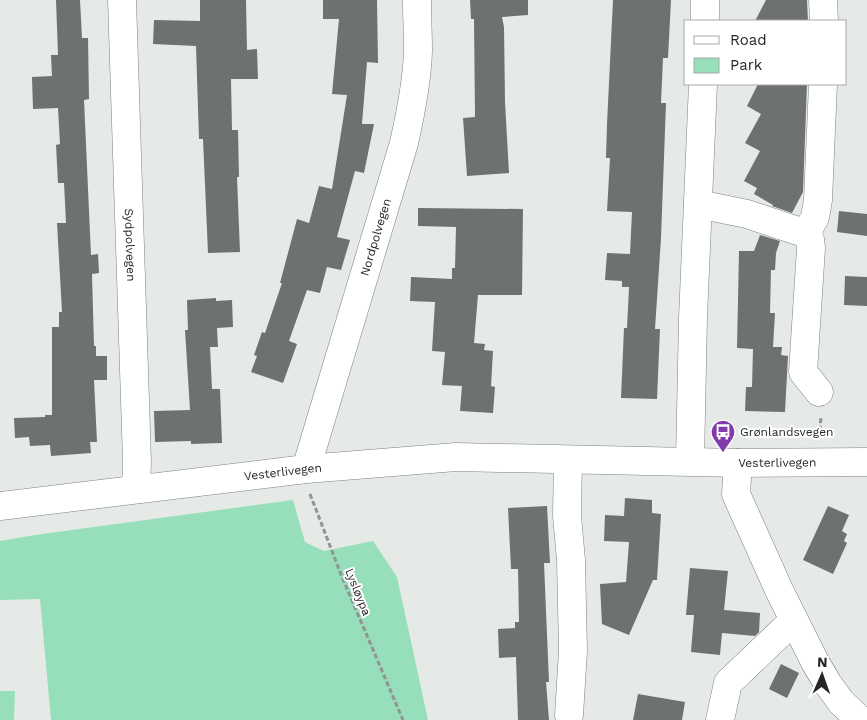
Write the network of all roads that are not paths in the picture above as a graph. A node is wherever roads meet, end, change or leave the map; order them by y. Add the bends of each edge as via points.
1 (122, 0) edge
2 (417, 0) edge
3 (705, 0) edge
4 (823, 0) edge
5 (705, 20) edge
6 (824, 20) edge
7 (703, 85) edge
8 (823, 85) edge
9 (698, 204) junction
10 (804, 232) junction
11 (819, 392) road end
12 (568, 460) junction
13 (690, 461) junction
14 (867, 462) edge
15 (738, 463) junction
16 (306, 469) junction
17 (136, 489) junction
18 (0, 506) edge
19 (794, 620) junction
20 (569, 715) dead end
21 (720, 720) edge
22 (860, 720) edge

1 - 17 street, Sydpolvegen
2 - 16 street, Nordpolvegen via 416,74 404,143
3 - 5 street
4 - 6 street
7 - 9 street
8 - 10 street via 818,200 815,217
9 - 10 street via 747,214
9 - 13 street
10 - 11 street via 810,239 811,248 803,372
12 - 13 street, Vesterlivegen
12 - 16 street, Vesterlivegen via 456,457
12 - 20 street via 573,651
13 - 15 street, Vesterlivegen
14 - 15 street, Vesterlivegen
15 - 19 street via 736,494
16 - 17 street, Vesterlivegen
17 - 18 street, Vesterlivegen
19 - 21 street via 728,683
19 - 22 street via 828,684

